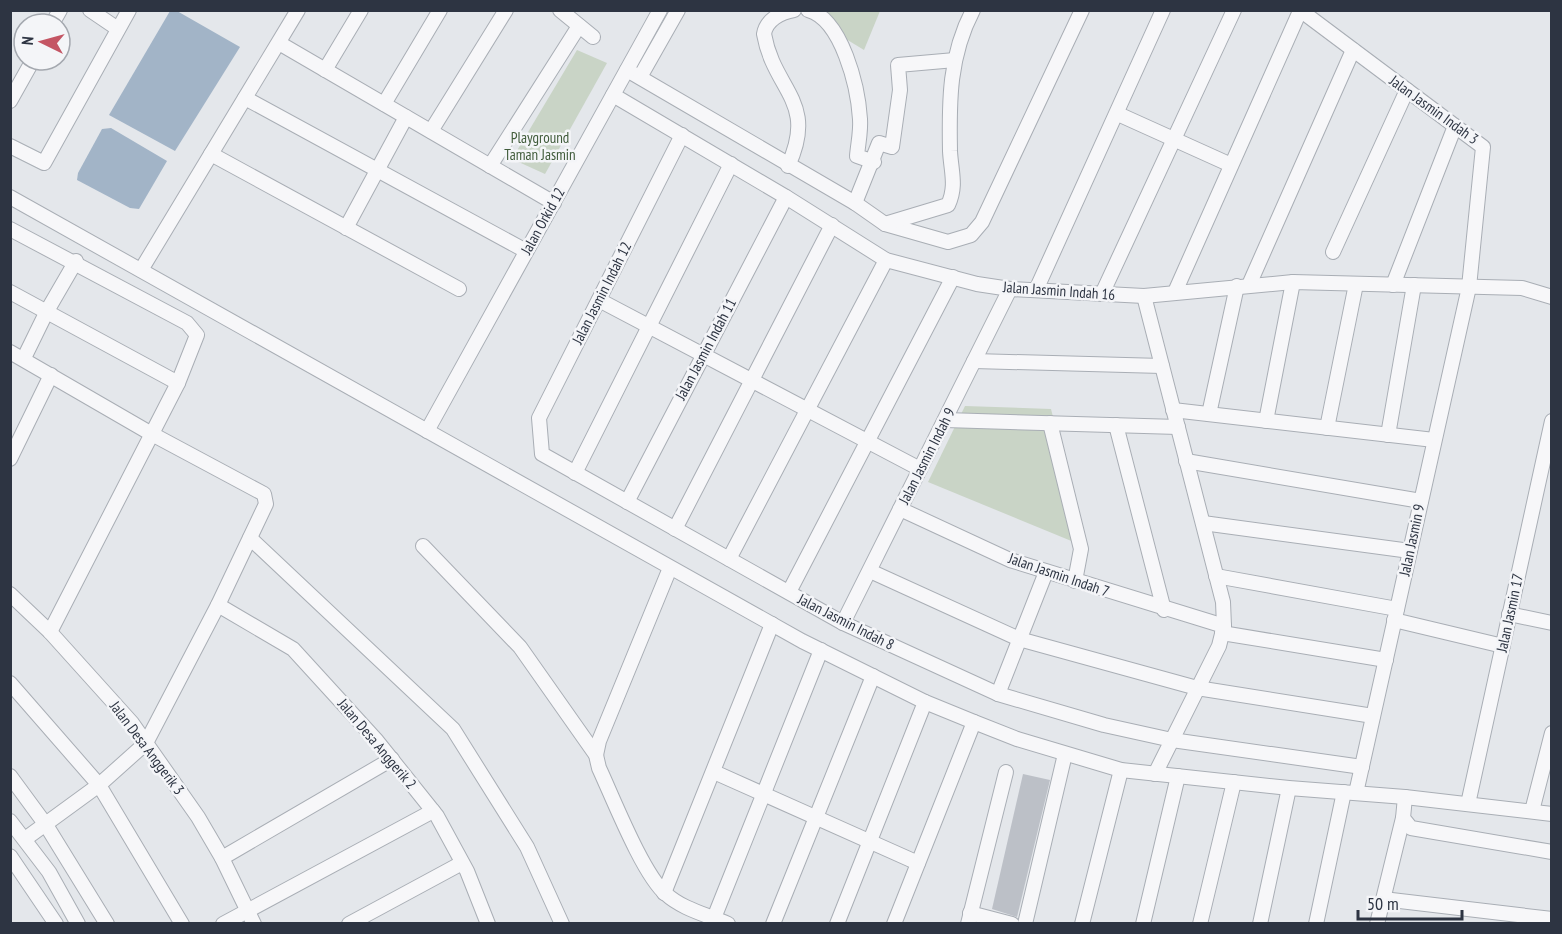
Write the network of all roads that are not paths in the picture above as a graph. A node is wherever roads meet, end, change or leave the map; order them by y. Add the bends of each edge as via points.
1 (90, 10) edge
2 (129, 10) edge
3 (298, 10) edge
4 (361, 10) edge
5 (440, 10) edge
6 (506, 10) edge
7 (560, 10) edge
8 (660, 10) edge
9 (678, 10) edge
10 (794, 10) edge
11 (808, 10) edge
12 (973, 10) edge
13 (1082, 10) edge
14 (1163, 10) edge
15 (1234, 10) edge
16 (1300, 11) edge
17 (579, 26) junction
18 (117, 29) junction
19 (593, 37) dead end
20 (279, 43) junction
21 (1353, 50) junction
22 (955, 60) junction
23 (325, 70) junction
24 (627, 70) junction
25 (26, 72) edge
26 (640, 77) junction
27 (1407, 90) junction
28 (613, 95) junction
29 (245, 98) junction
30 (10, 101) edge
31 (384, 104) junction
32 (1118, 114) junction
33 (406, 117) junction
34 (1455, 126) junction
35 (431, 131) junction
36 (682, 135) junction
37 (1174, 139) junction
38 (10, 146) edge
39 (211, 154) junction
40 (874, 162) junction
41 (731, 164) junction
42 (1232, 165) junction
43 (490, 166) junction
44 (788, 166) junction
45 (377, 170) junction
46 (786, 196) junction
47 (10, 197) edge
48 (554, 203) junction
49 (855, 203) junction
50 (885, 224) junction
51 (832, 225) junction
52 (346, 228) junction
53 (10, 229) edge
54 (526, 251) junction
55 (1333, 252) dead end
56 (886, 260) junction
57 (76, 261) junction
58 (141, 270) junction
59 (953, 277) junction
60 (1293, 282) junction
61 (1356, 284) junction
62 (1243, 285) junction
63 (1393, 285) junction
64 (1413, 285) junction
65 (1468, 287) junction
66 (459, 289) dead end
67 (1010, 289) junction
68 (1036, 290) junction
69 (10, 292) edge
70 (1175, 292) junction
71 (1102, 294) junction
72 (1144, 296) junction
73 (1551, 297) edge
74 (599, 300) junction
75 (47, 311) junction
76 (648, 326) junction
77 (10, 352) edge
78 (704, 355) junction
79 (24, 358) junction
80 (974, 361) junction
81 (1162, 366) junction
82 (51, 375) junction
83 (753, 381) junction
84 (178, 383) junction
85 (808, 410) junction
86 (1173, 410) junction
87 (1209, 414) junction
88 (945, 420) junction
89 (1266, 421) junction
90 (1551, 421) edge
91 (1050, 423) junction
92 (1116, 425) junction
93 (1178, 427) junction
94 (1327, 428) junction
95 (427, 431) junction
96 (150, 433) junction
97 (1388, 435) junction
98 (1434, 440) junction
99 (868, 441) junction
100 (1549, 448) edge
101 (542, 454) joint
102 (10, 459) edge
103 (1186, 461) junction
104 (920, 469) junction
105 (575, 473) junction
106 (1421, 501) junction
107 (627, 502) junction
108 (900, 509) junction
109 (1203, 523) junction
110 (675, 529) junction
111 (250, 538) junction
112 (423, 546) dead end
113 (1410, 551) junction
114 (729, 560) junction
115 (670, 568) junction
116 (870, 571) junction
117 (1046, 572) junction
118 (1216, 576) junction
119 (1075, 581) junction
120 (789, 592) junction
121 (10, 594) edge
122 (218, 604) junction
123 (1164, 610) junction
124 (1396, 614) junction
125 (1509, 614) junction
126 (843, 623) junction
127 (1551, 623) edge
128 (772, 624) junction
129 (1223, 630) junction
130 (50, 632) junction
131 (1019, 639) junction
132 (1503, 645) junction
133 (821, 650) junction
134 (1386, 660) junction
135 (873, 676) junction
136 (10, 683) edge
137 (1197, 688) junction
138 (998, 694) junction
139 (925, 702) junction
140 (1373, 716) junction
141 (974, 722) junction
142 (1551, 732) edge
143 (1172, 740) junction
144 (146, 743) junction
145 (1065, 754) junction
146 (596, 755) junction
147 (392, 759) junction
148 (1362, 767) junction
149 (1121, 770) junction
150 (714, 772) junction
151 (1006, 772) dead end
152 (1155, 774) junction
153 (10, 776) edge
154 (1178, 776) junction
155 (1234, 782) junction
156 (99, 785) junction
157 (1289, 788) junction
158 (1350, 793) junction
159 (764, 794) junction
160 (1405, 796) junction
161 (1468, 804) junction
162 (1532, 811) junction
163 (433, 812) junction
164 (1551, 813) edge
165 (816, 817) junction
166 (1403, 818) junction
167 (10, 821) edge
168 (46, 825) junction
169 (25, 840) junction
170 (870, 841) junction
171 (1551, 852) edge
172 (10, 856) edge
173 (222, 858) junction
174 (462, 862) junction
175 (918, 863) junction
176 (664, 893) junction
177 (1383, 899) junction
178 (248, 910) junction
179 (714, 918) junction
180 (969, 918) edge
181 (1551, 919) edge
182 (485, 922) edge
183 (56, 924) edge
184 (78, 924) edge
185 (107, 924) edge
186 (182, 924) edge
187 (223, 924) edge
188 (254, 924) edge
189 (349, 924) edge
190 (562, 924) edge
191 (728, 924) edge
192 (773, 924) edge
193 (837, 924) edge
194 (894, 924) edge
195 (1012, 924) edge
196 (1026, 924) edge
197 (1082, 924) edge
198 (1143, 924) edge
199 (1200, 924) edge
200 (1260, 924) edge
201 (1316, 924) edge
202 (1377, 924) edge

1 - 18 street
2 - 18 street
3 - 20 street
4 - 23 street
5 - 31 street
6 - 35 street
7 - 17 street
8 - 24 street, Jalan Orkid 12
9 - 26 street
10 - 44 street via 767,24 764,34 800,118 797,145
11 - 40 street via 827,20 838,41 858,101 858,156
12 - 22 street via 957,42
13 - 50 street via 982,222 971,236 948,242
14 - 32 street
15 - 37 street
16 - 21 street, Jalan Jasmin Indah 3
16 - 42 street
17 - 19 street
17 - 43 street
18 - 38 street via 44,163
20 - 23 street
20 - 29 street
21 - 27 street, Jalan Jasmin Indah 3
21 - 62 street
22 - 40 street via 898,64 900,90 892,147 879,143
22 - 50 street via 950,153 955,191 948,205
23 - 31 street
24 - 26 street
24 - 28 street, Jalan Orkid 12
25 - 30 street
26 - 44 street
27 - 34 street, Jalan Jasmin Indah 3
27 - 55 street
28 - 36 street, Jalan Jasmin Indah 16
28 - 48 street, Jalan Orkid 12
29 - 39 street
29 - 45 street
31 - 33 street
32 - 37 street
32 - 68 street
33 - 35 street
33 - 45 street
34 - 63 street
34 - 65 street, Jalan Jasmin Indah 3 via 1483,147
35 - 43 street
36 - 41 street, Jalan Jasmin Indah 16
36 - 74 street, Jalan Jasmin Indah 12
37 - 42 street
37 - 71 street
39 - 52 street
39 - 58 street
40 - 49 street
41 - 46 street, Jalan Jasmin Indah 16
41 - 76 street
42 - 70 street
43 - 48 street
44 - 49 street
45 - 52 street
45 - 54 street
46 - 51 street, Jalan Jasmin Indah 16
46 - 78 street, Jalan Jasmin Indah 11
47 - 58 street
48 - 54 street, Jalan Orkid 12
49 - 50 street
51 - 56 street, Jalan Jasmin Indah 16
51 - 83 street
52 - 66 street
53 - 57 street
54 - 95 street, Jalan Orkid 12
56 - 59 street, Jalan Jasmin Indah 16
56 - 85 street
57 - 75 street
57 - 84 street via 187,322 197,335
58 - 95 street
59 - 67 street, Jalan Jasmin Indah 16
59 - 99 street
60 - 61 street, Jalan Jasmin Indah 16
60 - 62 street, Jalan Jasmin Indah 16
60 - 89 street
61 - 63 street, Jalan Jasmin Indah 16
61 - 94 street
62 - 70 street, Jalan Jasmin Indah 16
62 - 87 street
63 - 64 street, Jalan Jasmin Indah 16
64 - 65 street, Jalan Jasmin Indah 16
64 - 97 street
65 - 73 street, Jalan Jasmin Indah 16 via 1522,288
65 - 98 street, Jalan Jasmin 9
67 - 68 street, Jalan Jasmin Indah 16
67 - 80 street, Jalan Jasmin Indah 9
68 - 71 street, Jalan Jasmin Indah 16
69 - 75 street
70 - 72 street, Jalan Jasmin Indah 16
71 - 72 street, Jalan Jasmin Indah 16
72 - 81 street
74 - 76 street
74 - 101 street, Jalan Jasmin Indah 12 via 539,418
75 - 79 street
75 - 84 street
76 - 78 street
76 - 105 street
77 - 79 street
78 - 83 street
78 - 107 street, Jalan Jasmin Indah 11
79 - 82 street
80 - 81 street
80 - 88 street, Jalan Jasmin Indah 9
81 - 86 street
82 - 96 street
82 - 102 street
83 - 85 street
83 - 110 street
84 - 96 street
85 - 99 street
85 - 114 street
86 - 87 street
86 - 93 street
87 - 89 street
88 - 91 street
88 - 104 street, Jalan Jasmin Indah 9
89 - 94 street
90 - 100 street, Jalan Jasmin 17
91 - 92 street
91 - 119 street via 1081,549
92 - 93 street
92 - 123 street
93 - 103 street
94 - 97 street
95 - 115 street
96 - 111 street via 264,494 266,504
96 - 130 street
97 - 98 street
98 - 106 street, Jalan Jasmin 9
99 - 104 street
99 - 120 street
100 - 125 street, Jalan Jasmin 17
101 - 105 street, Jalan Jasmin Indah 8
103 - 106 street
103 - 109 street
104 - 108 street, Jalan Jasmin Indah 9
105 - 107 street, Jalan Jasmin Indah 8
106 - 113 street, Jalan Jasmin 9
107 - 110 street, Jalan Jasmin Indah 8
108 - 116 street, Jalan Jasmin Indah 9
108 - 117 street, Jalan Jasmin Indah 7 via 1010,560
109 - 113 street
109 - 118 street
110 - 114 street, Jalan Jasmin Indah 8
111 - 122 street
111 - 190 street via 453,729 527,847
112 - 146 street via 520,647
113 - 124 street, Jalan Jasmin 9
114 - 120 street, Jalan Jasmin Indah 8
115 - 128 street
115 - 146 street
116 - 126 street, Jalan Jasmin Indah 9
116 - 131 street
117 - 119 street, Jalan Jasmin Indah 7
117 - 131 street
118 - 124 street
118 - 129 street via 1223,602
119 - 123 street, Jalan Jasmin Indah 7
120 - 126 street, Jalan Jasmin Indah 8
121 - 130 street, Jalan Desa Anggerik 3
122 - 144 street
122 - 147 street, Jalan Desa Anggerik 2 via 293,649
123 - 129 street, Jalan Jasmin Indah 7
124 - 132 street
124 - 134 street, Jalan Jasmin 9
125 - 127 street
125 - 132 street, Jalan Jasmin 17
126 - 138 street, Jalan Jasmin Indah 8
128 - 133 street
128 - 150 street
129 - 134 street, Jalan Jasmin Indah 7
129 - 137 street
130 - 144 street, Jalan Desa Anggerik 3
131 - 137 street
131 - 138 street
132 - 161 street, Jalan Jasmin 17
133 - 135 street
133 - 159 street
134 - 140 street, Jalan Jasmin 9
135 - 139 street
135 - 165 street
136 - 156 street
137 - 140 street
137 - 143 street
138 - 143 street, Jalan Jasmin Indah 8 via 1095,723
139 - 141 street
139 - 170 street
140 - 148 street, Jalan Jasmin 9
141 - 145 street
141 - 175 street
142 - 162 street
143 - 148 street, Jalan Jasmin Indah 8
143 - 152 street
144 - 156 street
144 - 173 street, Jalan Desa Anggerik 3
145 - 149 street
145 - 196 street
146 - 176 street via 645,864
147 - 163 street, Jalan Desa Anggerik 2
147 - 173 street
148 - 158 street, Jalan Jasmin 9
149 - 152 street
149 - 197 street
150 - 159 street
150 - 176 street
151 - 180 street
152 - 154 street
153 - 168 street
154 - 155 street
154 - 198 street
155 - 157 street
155 - 199 street
156 - 168 street
156 - 186 street
157 - 158 street
157 - 200 street
158 - 160 street
158 - 201 street, Jalan Jasmin 9
159 - 165 street
159 - 179 street
160 - 161 street
160 - 166 street
161 - 162 street
162 - 164 street
163 - 174 street, Jalan Desa Anggerik 2
163 - 178 street
165 - 170 street
165 - 192 street
166 - 171 street via 1411,828
166 - 177 street
167 - 169 street
168 - 169 street
168 - 185 street
169 - 184 street via 49,872
170 - 175 street
170 - 193 street
172 - 183 street
173 - 178 street, Jalan Desa Anggerik 3
174 - 182 street, Jalan Desa Anggerik 2
174 - 189 street
175 - 194 street
176 - 179 street via 677,903
177 - 181 street
177 - 202 street
178 - 187 street
178 - 188 street, Jalan Desa Anggerik 3
179 - 191 street
180 - 195 street

